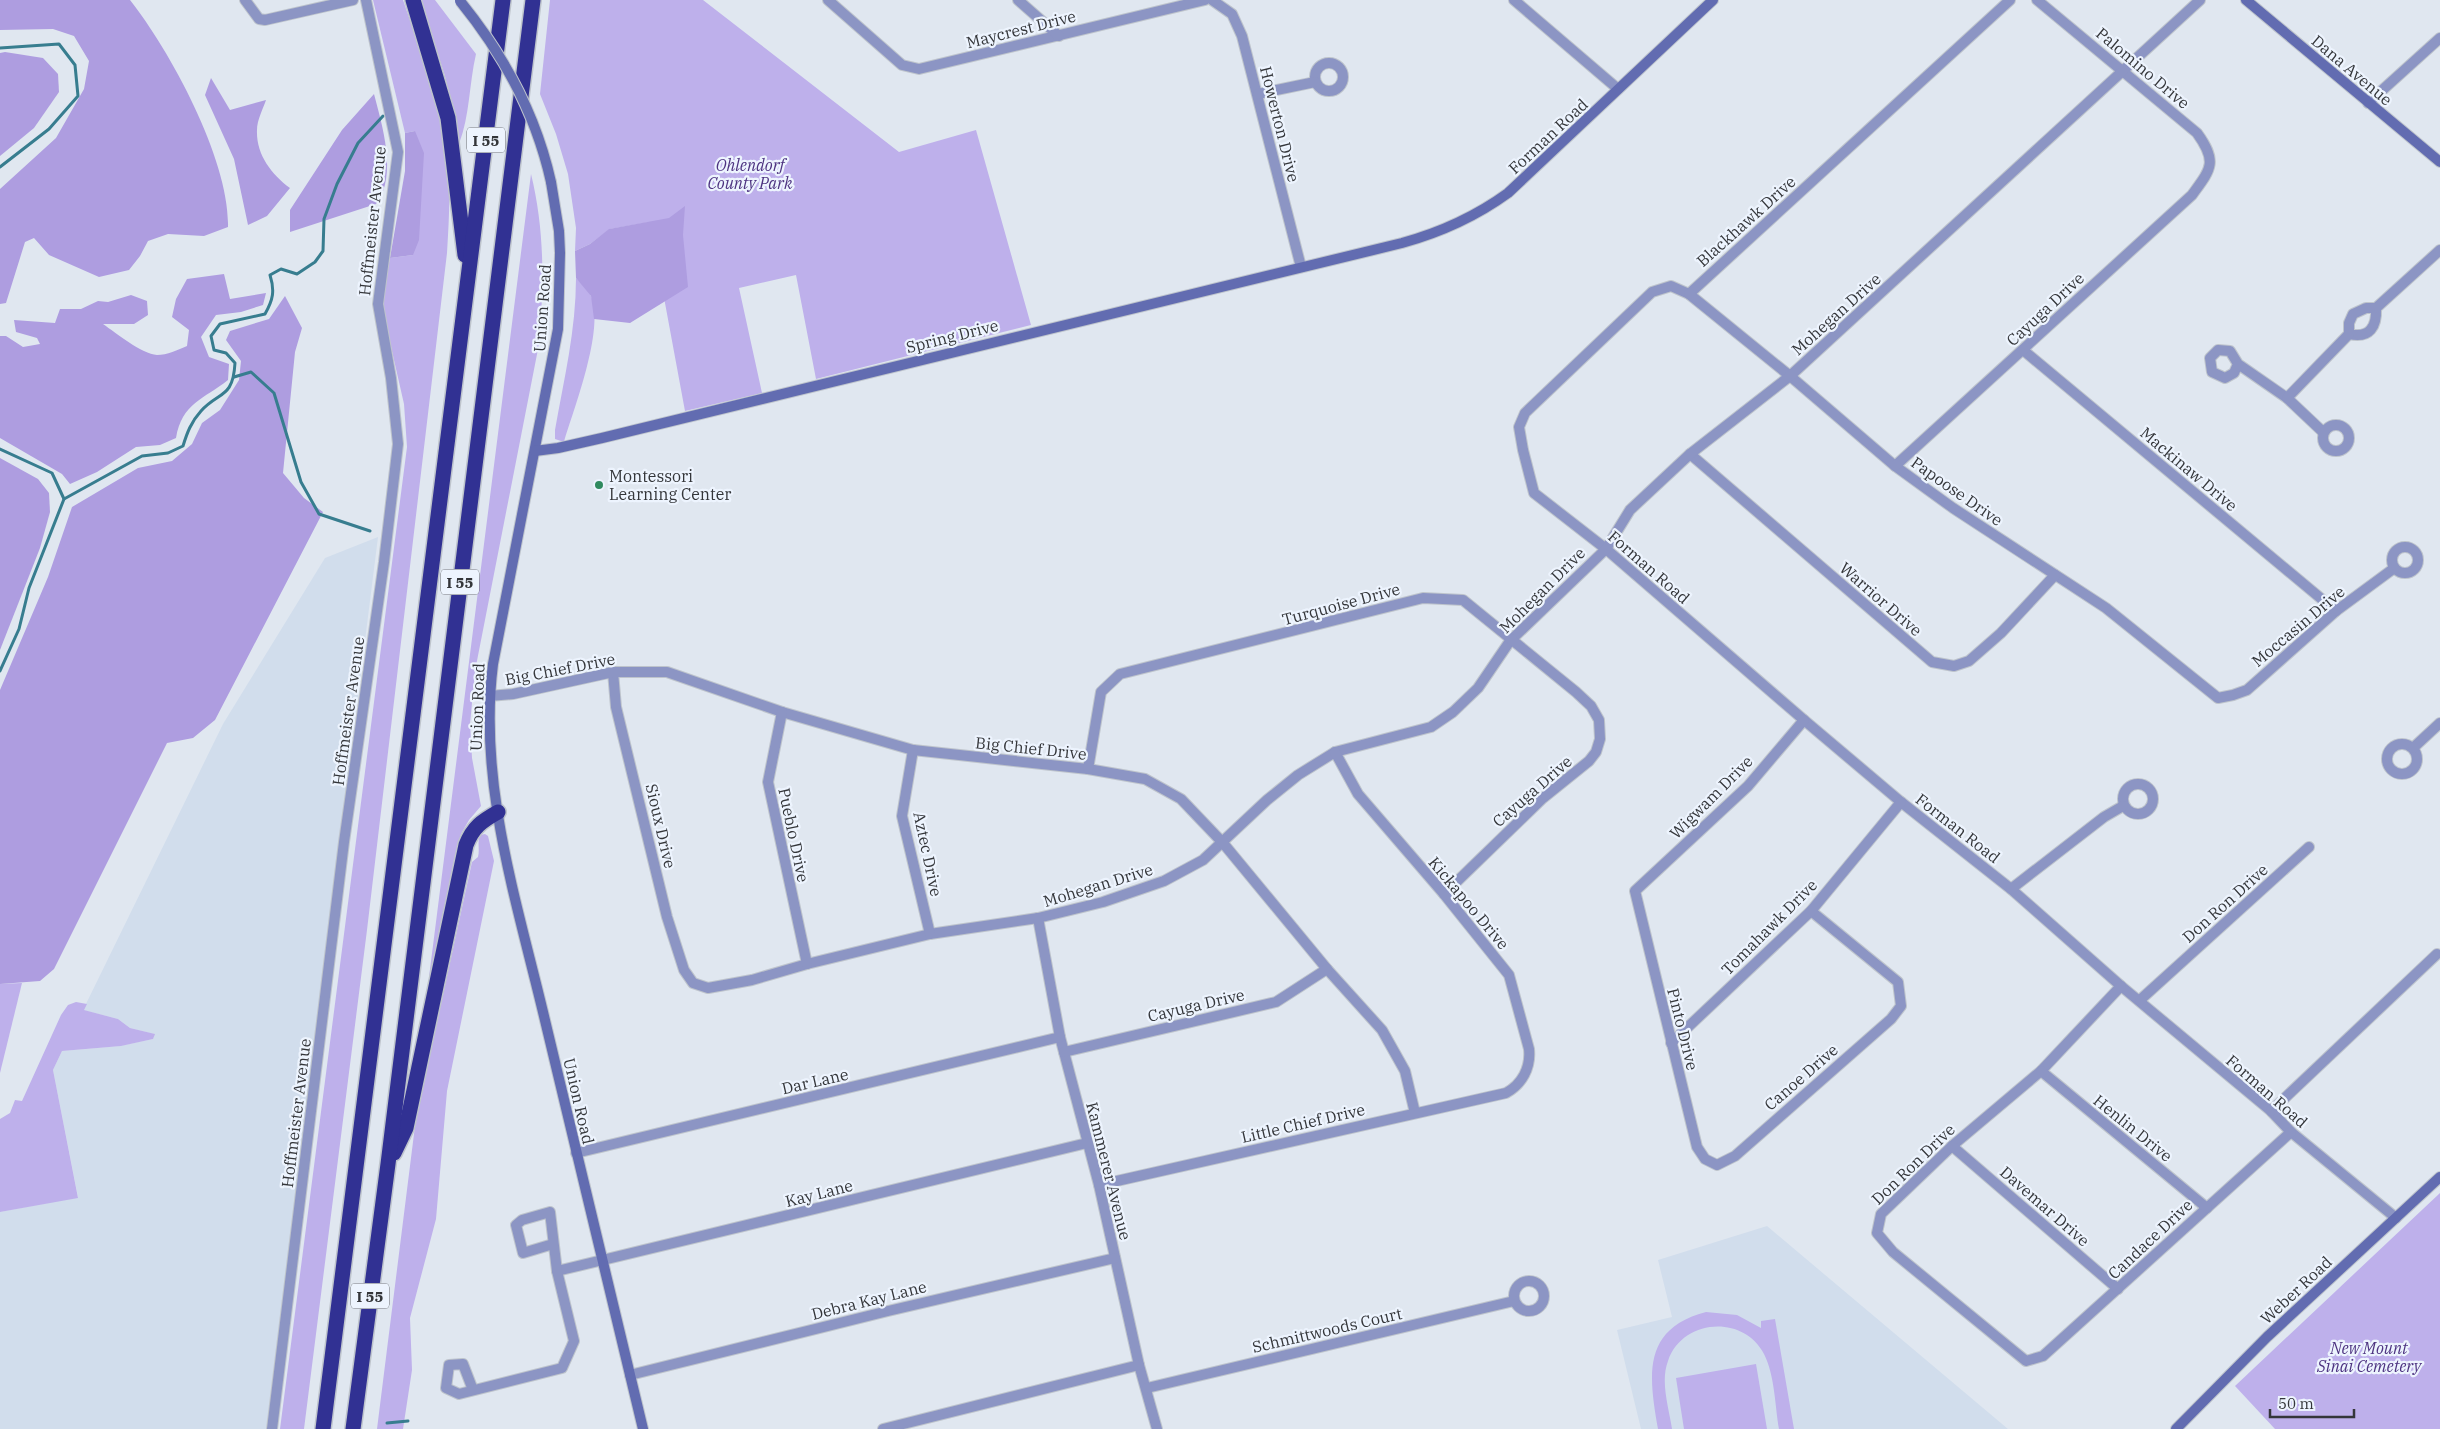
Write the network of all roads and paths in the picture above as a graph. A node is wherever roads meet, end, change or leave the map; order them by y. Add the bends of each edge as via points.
1 (245, 0) edge
2 (353, 0) edge
3 (366, 0) edge
4 (413, 0) edge
5 (503, 0) edge
6 (533, 0) edge
7 (828, 0) edge
8 (1018, 0) edge
9 (1205, 0) edge
10 (1212, 0) edge
11 (1514, 0) edge
12 (1712, 0) edge
13 (2010, 0) edge
14 (2037, 0) edge
15 (2200, 0) edge
16 (2246, 0) edge
17 (460, 1) edge
18 (1059, 36) junction
19 (2440, 38) edge
20 (2124, 71) junction
21 (1314, 82) dead end
22 (1618, 90) junction
23 (1258, 94) junction
24 (2368, 103) junction
25 (2440, 162) edge
26 (2210, 171) joint
27 (1376, 249) joint
28 (2440, 250) edge
29 (1301, 267) junction
30 (468, 281) junction
31 (1689, 294) junction
32 (2376, 308) junction
33 (2349, 334) junction
34 (2023, 350) junction
35 (2238, 364) dead end
36 (1790, 376) junction
37 (2287, 398) junction
38 (2324, 432) dead end
39 (535, 451) junction
40 (1690, 454) junction
41 (1895, 466) junction
42 (1606, 549) junction
43 (2393, 569) dead end
44 (2055, 575) junction
45 (2336, 611) junction
46 (1510, 640) junction
47 (613, 672) junction
48 (489, 696) junction
49 (2218, 698) joint
50 (782, 712) junction
51 (1804, 720) junction
52 (2440, 723) edge
53 (2413, 748) dead end
54 (913, 750) junction
55 (1335, 752) junction
56 (1596, 752) joint
57 (1088, 769) junction
58 (1901, 802) junction
59 (2124, 806) dead end
60 (498, 812) junction
61 (1223, 843) junction
62 (2308, 847) dead end
63 (2011, 889) junction
64 (1635, 891) joint
65 (1444, 894) junction
66 (1811, 911) junction
67 (1038, 918) junction
68 (930, 934) junction
69 (2437, 954) dead end
70 (807, 964) junction
71 (1327, 969) junction
72 (693, 983) joint
73 (2121, 986) junction
74 (2140, 1000) junction
75 (1060, 1038) junction
76 (1671, 1043) junction
77 (1064, 1052) junction
78 (2040, 1071) junction
79 (1513, 1090) joint
80 (2270, 1112) junction
81 (1415, 1113) junction
82 (2291, 1132) junction
83 (1087, 1143) junction
84 (1952, 1146) junction
85 (576, 1153) junction
86 (388, 1164) junction
87 (1717, 1165) joint
88 (2440, 1177) edge
89 (1099, 1185) junction
90 (2207, 1208) junction
91 (2396, 1218) junction
92 (553, 1244) junction
93 (1115, 1258) junction
94 (603, 1261) junction
95 (557, 1272) junction
96 (2118, 1289) junction
97 (1514, 1301) dead end
98 (2026, 1361) joint
99 (1139, 1365) junction
100 (630, 1375) junction
101 (1147, 1388) junction
102 (473, 1390) dead end
103 (2182, 1427) edge
104 (272, 1429) edge
105 (323, 1429) edge
106 (353, 1429) edge
107 (643, 1429) edge
108 (883, 1429) edge
109 (1156, 1429) edge

1 - 2 street via 259,19 265,20
3 - 104 street, Hoffmeister Avenue via 398,152 378,304 398,444 344,842
4 - 30 highway via 448,118
5 - 30 highway, I 55
6 - 86 highway, I 55
7 - 18 street, Maycrest Drive via 902,65 919,69
8 - 18 street
9 - 18 street, Maycrest Drive
10 - 23 street, Howerton Drive via 1232,14 1242,36
11 - 22 street
12 - 22 main road, Forman Road
13 - 31 street, Blackhawk Drive
14 - 20 street, Palomino Drive
15 - 20 street, Mohegan Drive
16 - 24 main road, Dana Avenue
17 - 39 main road, Union Road, bridge via 490,40 515,82 541,145 551,182 560,238 559,312 555,352
19 - 24 street
20 - 26 street, Palomino Drive via 2197,133 2208,149
20 - 36 street, Mohegan Drive
21 - 23 street
22 - 27 main road, Forman Road via 1514,188 1490,206 1448,228
23 - 29 street, Howerton Drive
24 - 25 main road, Dana Avenue
26 - 34 street, Cayuga Drive via 2192,195
27 - 29 main road, Spring Drive
28 - 32 street
29 - 39 main road, Spring Drive via 602,438
30 - 105 highway, I 55
31 - 36 street, Papoose Drive
31 - 42 street, Forman Road via 1671,286 1652,292 1525,413 1519,426 1534,492
32 - 33 street via 2366,308 2353,314
32 - 33 street via 2372,328 2366,333
33 - 37 street
34 - 41 street, Cayuga Drive
34 - 45 street, Mackinaw Drive
35 - 37 street
36 - 40 street, Mohegan Drive
36 - 41 street, Papoose Drive
37 - 38 street
39 - 48 main road, Union Road
40 - 42 street, Mohegan Drive via 1630,510
40 - 44 street, Warrior Drive via 1932,662 1954,666 1969,661 2001,633
41 - 44 street, Papoose Drive
42 - 46 street, Mohegan Drive
42 - 51 street, Forman Road
43 - 45 street, Moccasin Drive
44 - 49 street, Papoose Drive via 2106,608
45 - 49 street, Moccasin Drive via 2246,690
46 - 55 street, Mohegan Drive via 1478,688 1453,712 1431,727
46 - 56 street, Turquoise Drive via 1591,706 1600,720
46 - 57 street, Turquoise Drive via 1463,600 1423,598 1120,674 1101,692
47 - 48 street, Big Chief Drive via 513,694
47 - 50 street, Big Chief Drive via 667,672
47 - 72 street, Sioux Drive via 616,707 667,917 684,970
48 - 60 main road, Union Road via 490,760
50 - 54 street, Big Chief Drive
50 - 70 street, Pueblo Drive via 768,782
51 - 58 street, Forman Road
51 - 64 street, Wigwam Drive via 1748,786
52 - 53 street
54 - 57 street, Big Chief Drive
54 - 68 street, Aztec Drive via 902,816
55 - 61 street, Mohegan Drive via 1290,781
55 - 65 street, Kickapoo Drive via 1358,794
56 - 65 street, Cayuga Drive
57 - 61 street, Big Chief Drive via 1145,779 1181,800
58 - 63 street, Forman Road
58 - 66 street, Tomahawk Drive
59 - 63 street via 2104,817
60 - 85 main road, Union Road
60 - 86 highway via 471,831 466,845 406,1128
61 - 67 street, Mohegan Drive via 1203,860 1164,881 1103,902
61 - 71 street, Big Chief Drive
62 - 74 street, Don Ron Drive
63 - 73 street, Forman Road
64 - 76 street, Pinto Drive
65 - 79 street, Kickapoo Drive via 1509,975 1530,1058 1524,1077
66 - 76 street, Tomahawk Drive
66 - 87 street, Canoe Drive via 1898,982 1901,1006 1891,1019 1735,1156
67 - 68 street, Mohegan Drive
67 - 75 street, Kammerer Avenue
68 - 70 street, Mohegan Drive
69 - 80 street
70 - 72 street, Mohegan Drive via 726,986 708,988
71 - 77 street, Cayuga Drive via 1276,1002
71 - 81 street, Big Chief Drive via 1382,1030 1405,1071
73 - 74 street, Forman Road
73 - 78 street, Don Ron Drive
74 - 80 street, Forman Road
75 - 77 street, Kammerer Avenue
75 - 85 street, Dar Lane
76 - 87 street, Pinto Drive via 1697,1147 1705,1159
77 - 83 street, Kammerer Avenue
78 - 84 street, Don Ron Drive
78 - 90 street, Henlin Drive
79 - 81 street, Little Chief Drive
80 - 82 street, Forman Road
81 - 89 street, Little Chief Drive
82 - 90 street, Candace Drive
82 - 91 street, Forman Road
83 - 89 street, Kammerer Avenue
83 - 94 street, Kay Lane
84 - 96 street, Davemar Drive
84 - 98 street, Don Ron Drive via 1881,1214 1878,1232 1893,1252
85 - 94 main road, Union Road
86 - 106 highway, I 55
88 - 91 main road, Weber Road
89 - 93 street, Kammerer Avenue
90 - 96 street, Candace Drive
91 - 103 main road, Weber Road via 2267,1337
92 - 92 street via 523,1253 516,1225 522,1220 550,1212
92 - 95 street
93 - 99 street, Kammerer Avenue
93 - 100 street, Debra Kay Lane
94 - 95 street, Kay Lane
94 - 100 main road, Union Road
95 - 102 street via 574,1341 562,1368
96 - 98 street, Candace Drive via 2043,1356
97 - 101 street, Schmittwoods Court
99 - 101 street, Kammerer Avenue
99 - 108 street
100 - 107 main road, Union Road
101 - 109 street, Kammerer Avenue

